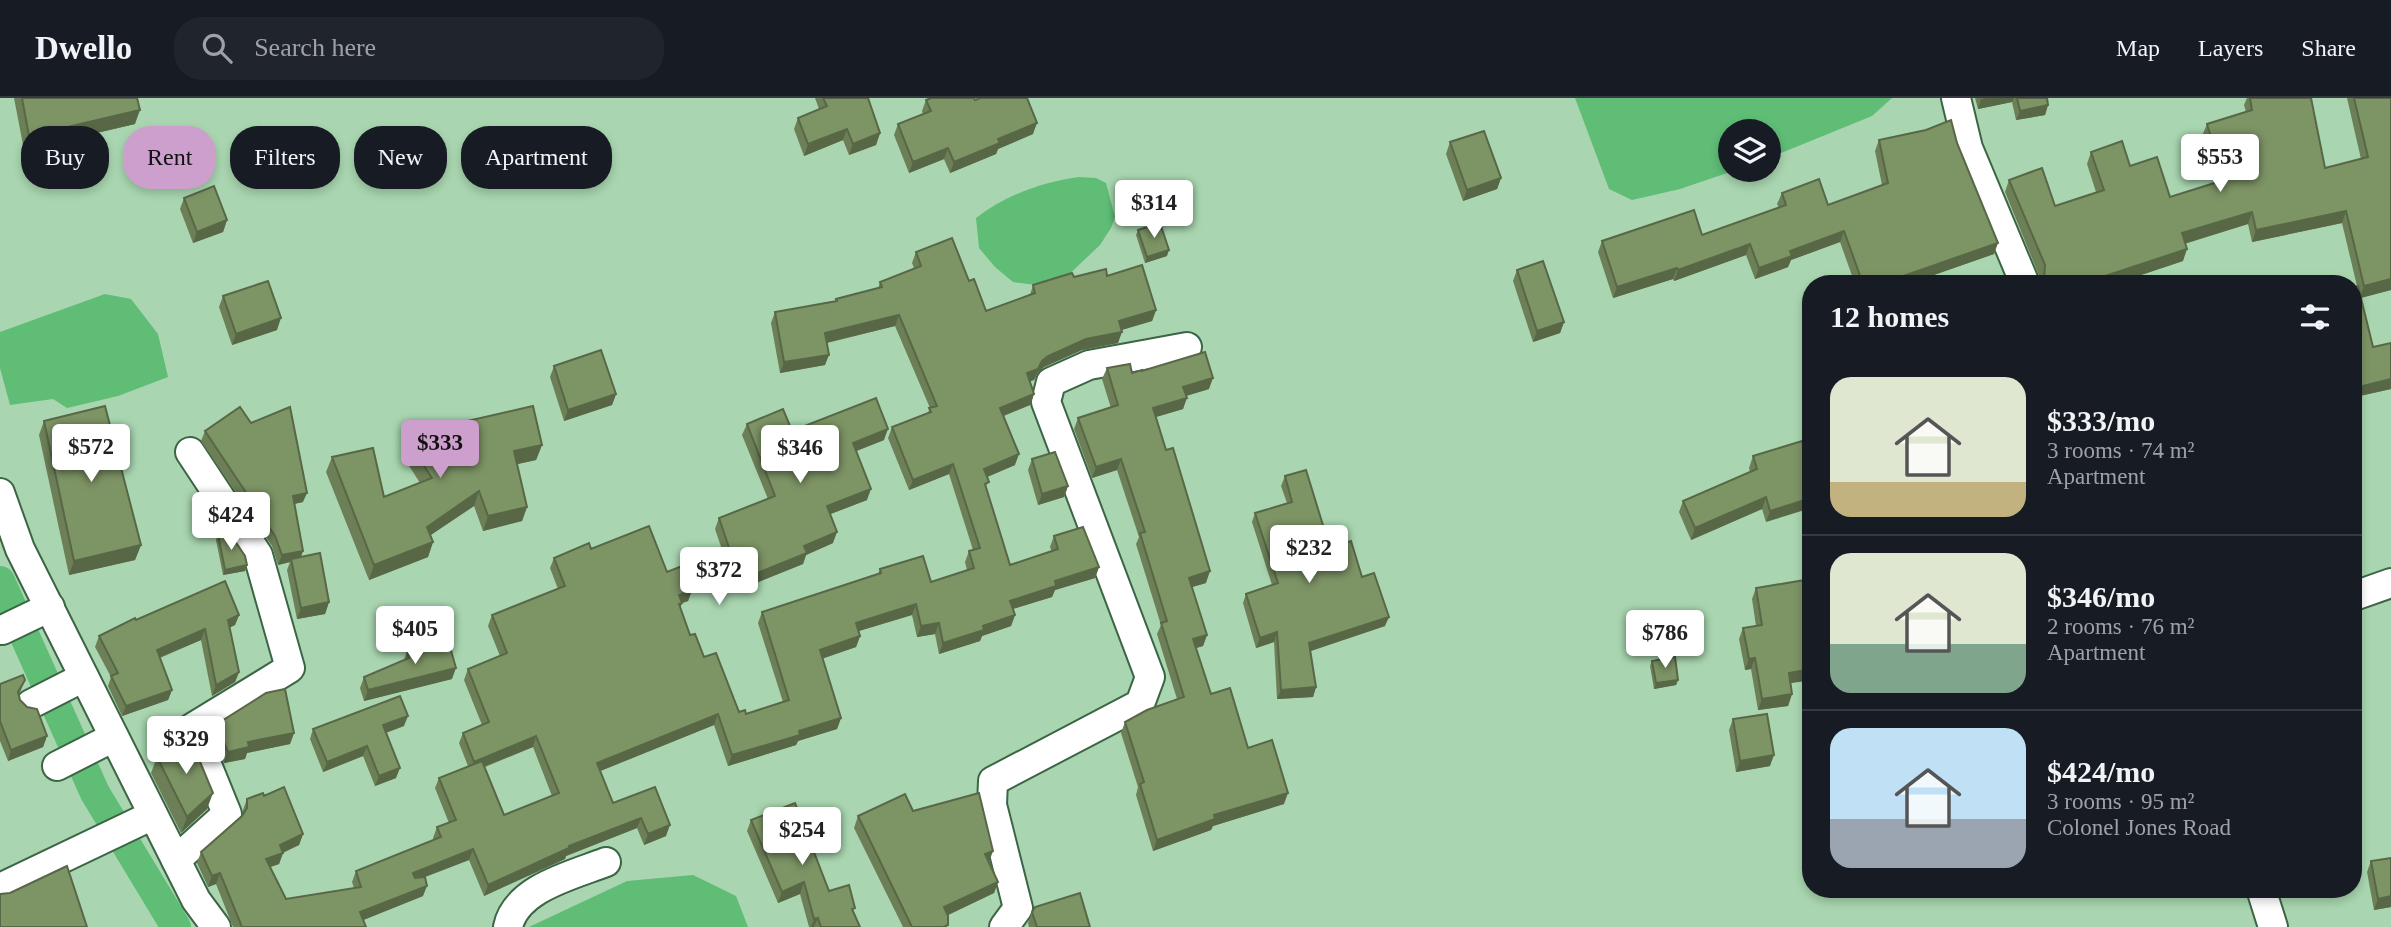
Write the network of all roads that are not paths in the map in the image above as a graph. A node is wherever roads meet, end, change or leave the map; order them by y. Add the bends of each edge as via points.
1 (1956, 98) edge
2 (2021, 275) edge
3 (1187, 347) dead end
4 (190, 452) dead end
5 (0, 493) edge
6 (2391, 583) edge
7 (2362, 593) edge
8 (47, 609) junction
9 (2, 630) dead end
10 (80, 680) junction
11 (31, 704) dead end
12 (108, 741) junction
13 (57, 766) dead end
14 (147, 818) junction
15 (176, 860) junction
16 (606, 862) dead end
17 (0, 888) edge
18 (2264, 898) edge
19 (216, 927) edge
20 (508, 927) edge
21 (1004, 927) edge
22 (2273, 927) edge

1 - 2 street via 1968,148
3 - 21 street via 1089,365 1051,382 1046,402 1150,677 1140,704 993,780 992,805 1018,908
4 - 15 street via 258,555 290,668 192,728 228,814
5 - 8 street
6 - 7 street
8 - 9 street
8 - 10 street
10 - 11 street
10 - 12 street
12 - 13 street
12 - 14 street
14 - 15 street
14 - 17 street
15 - 19 street
16 - 20 street via 534,892 511,914
18 - 22 street

